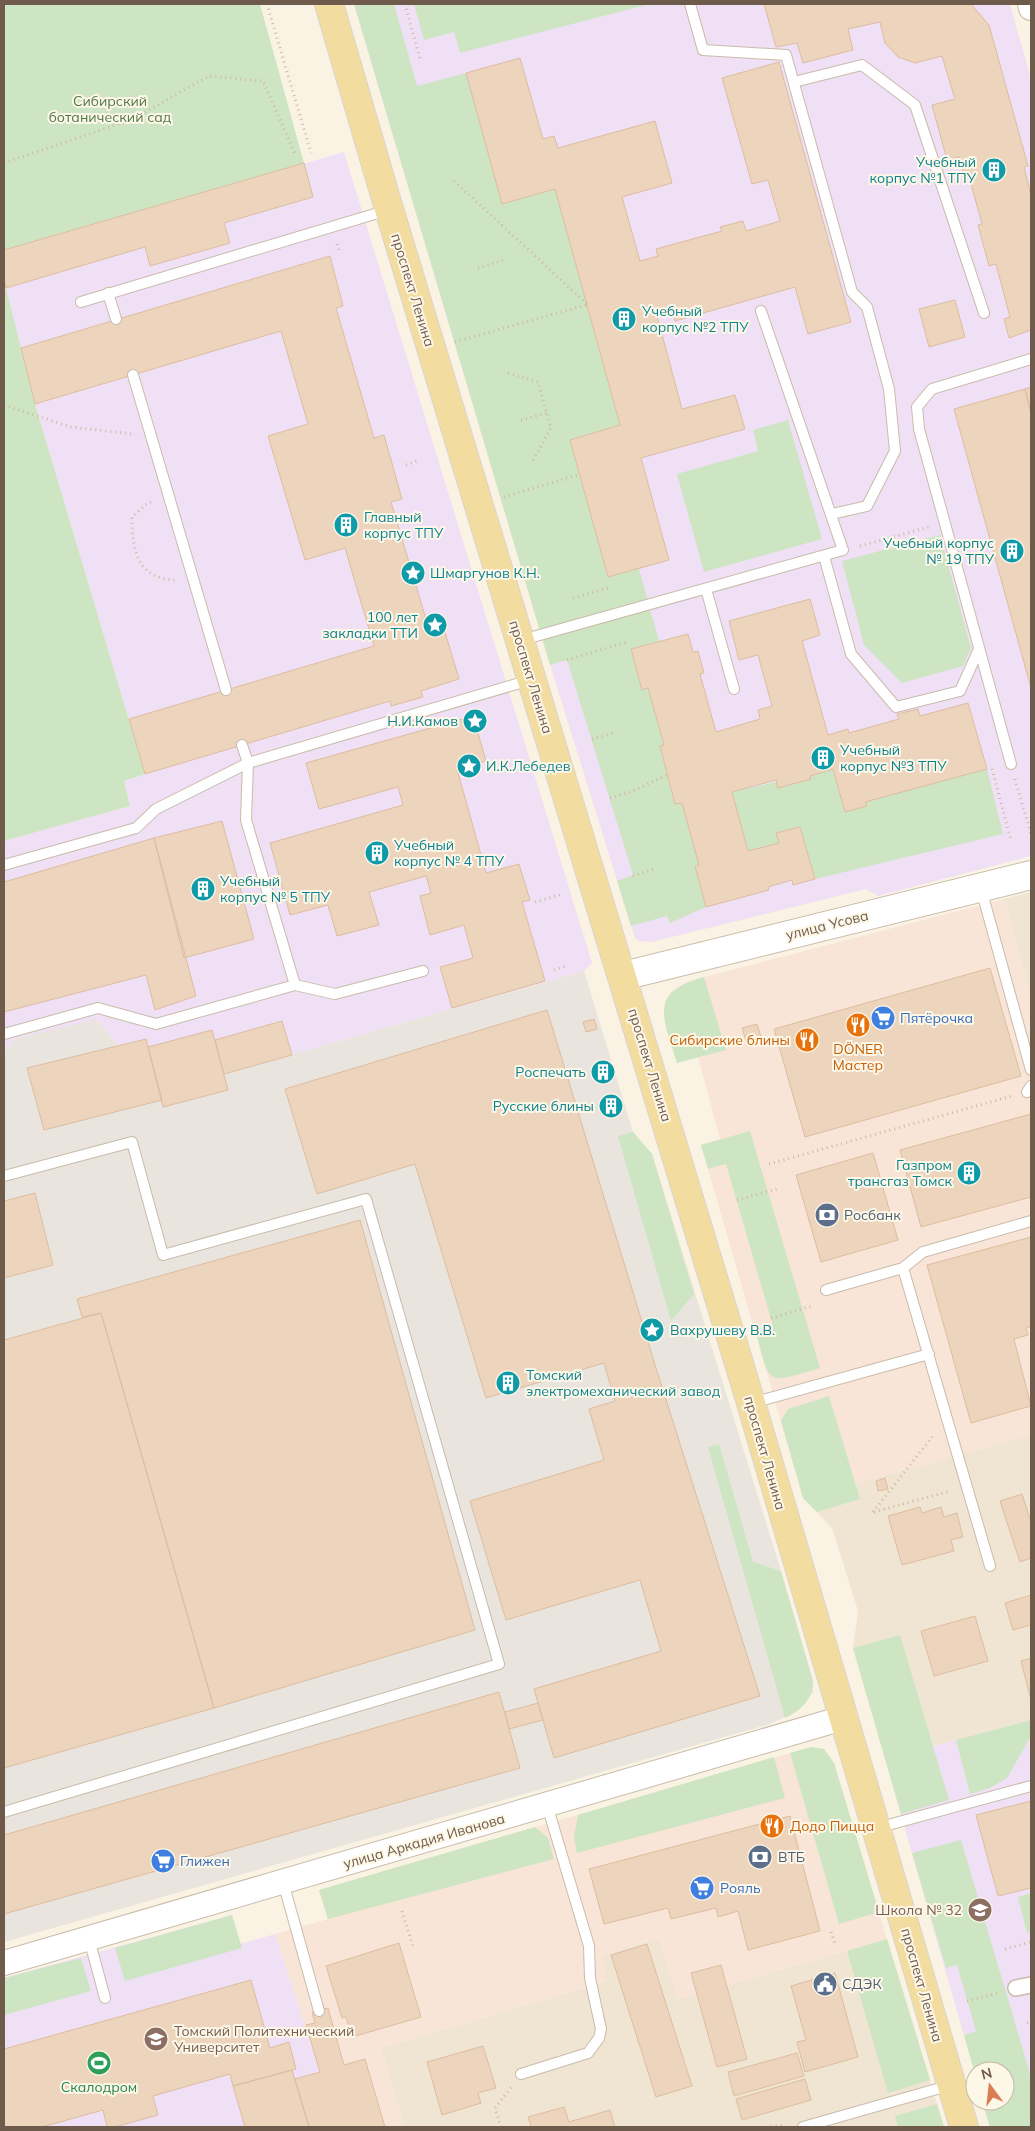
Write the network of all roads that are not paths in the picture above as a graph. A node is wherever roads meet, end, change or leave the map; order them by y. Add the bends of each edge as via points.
1 (329, 4) edge
2 (690, 4) edge
3 (1030, 4) edge
4 (1031, 8) edge
5 (794, 82) junction
6 (389, 209) junction
7 (108, 293) junction
8 (81, 302) dead end
9 (761, 311) dead end
10 (984, 313) dead end
11 (116, 319) dead end
12 (1031, 359) edge
13 (132, 375) dead end
14 (832, 514) junction
15 (824, 556) junction
16 (706, 589) junction
17 (520, 641) junction
18 (979, 648) junction
19 (532, 680) junction
20 (734, 689) dead end
21 (226, 690) dead end
22 (242, 745) dead end
23 (248, 763) junction
24 (1011, 764) road end
25 (4, 865) edge
26 (1031, 875) edge
27 (981, 888) junction
28 (423, 971) dead end
29 (623, 976) junction
30 (295, 985) junction
31 (4, 1034) edge
32 (1031, 1070) edge
33 (4, 1176) edge
34 (1031, 1221) edge
35 (903, 1268) junction
36 (826, 1290) dead end
37 (929, 1354) junction
38 (751, 1403) junction
39 (990, 1566) dead end
40 (844, 1718) junction
41 (1031, 1786) edge
42 (547, 1805) junction
43 (4, 1812) edge
44 (876, 1829) junction
45 (283, 1882) junction
46 (89, 1938) junction
47 (4, 1963) edge
48 (105, 1998) dead end
49 (319, 2011) dead end
50 (521, 2074) road end
51 (952, 2085) junction
52 (804, 2127) edge
53 (964, 2127) edge

1 - 6 main road, проспект Ленина
2 - 5 lane via 703,50 786,55
3 - 4 street
5 - 10 lane via 862,65 915,105
5 - 14 lane via 852,292 867,307 889,389 895,451 867,506
6 - 7 lane
6 - 17 main road, проспект Ленина
7 - 8 lane
7 - 11 lane
9 - 14 lane
12 - 18 lane via 932,389 918,407 918,429
13 - 21 lane
14 - 15 lane via 843,550
15 - 16 lane
15 - 18 lane via 852,654 896,707 960,690
16 - 17 lane
16 - 20 lane
17 - 19 main road, проспект Ленина
18 - 24 lane
19 - 23 lane
19 - 29 main road, проспект Ленина
22 - 23 lane
23 - 25 lane via 156,809 136,828
23 - 30 lane via 246,820
26 - 27 main road, улица Усова
27 - 29 main road, улица Усова
27 - 32 lane
28 - 30 lane via 335,994
29 - 38 main road, проспект Ленина
30 - 31 lane via 156,1024 98,1008
33 - 43 lane via 132,1142 162,1255 366,1199 499,1664
34 - 35 lane via 923,1252
35 - 36 lane
35 - 37 lane
37 - 38 lane
37 - 39 lane
38 - 40 main road, проспект Ленина
40 - 42 street, улица Аркадия Иванова
40 - 44 main road, проспект Ленина
41 - 44 lane
42 - 45 street, улица Аркадия Иванова
42 - 50 lane via 589,1946 590,1978 601,2029 599,2038 588,2053
44 - 51 main road, проспект Ленина
45 - 46 street, улица Аркадия Иванова
45 - 49 lane
46 - 47 street, улица Аркадия Иванова
46 - 48 lane
51 - 52 lane
51 - 53 main road, проспект Ленина

